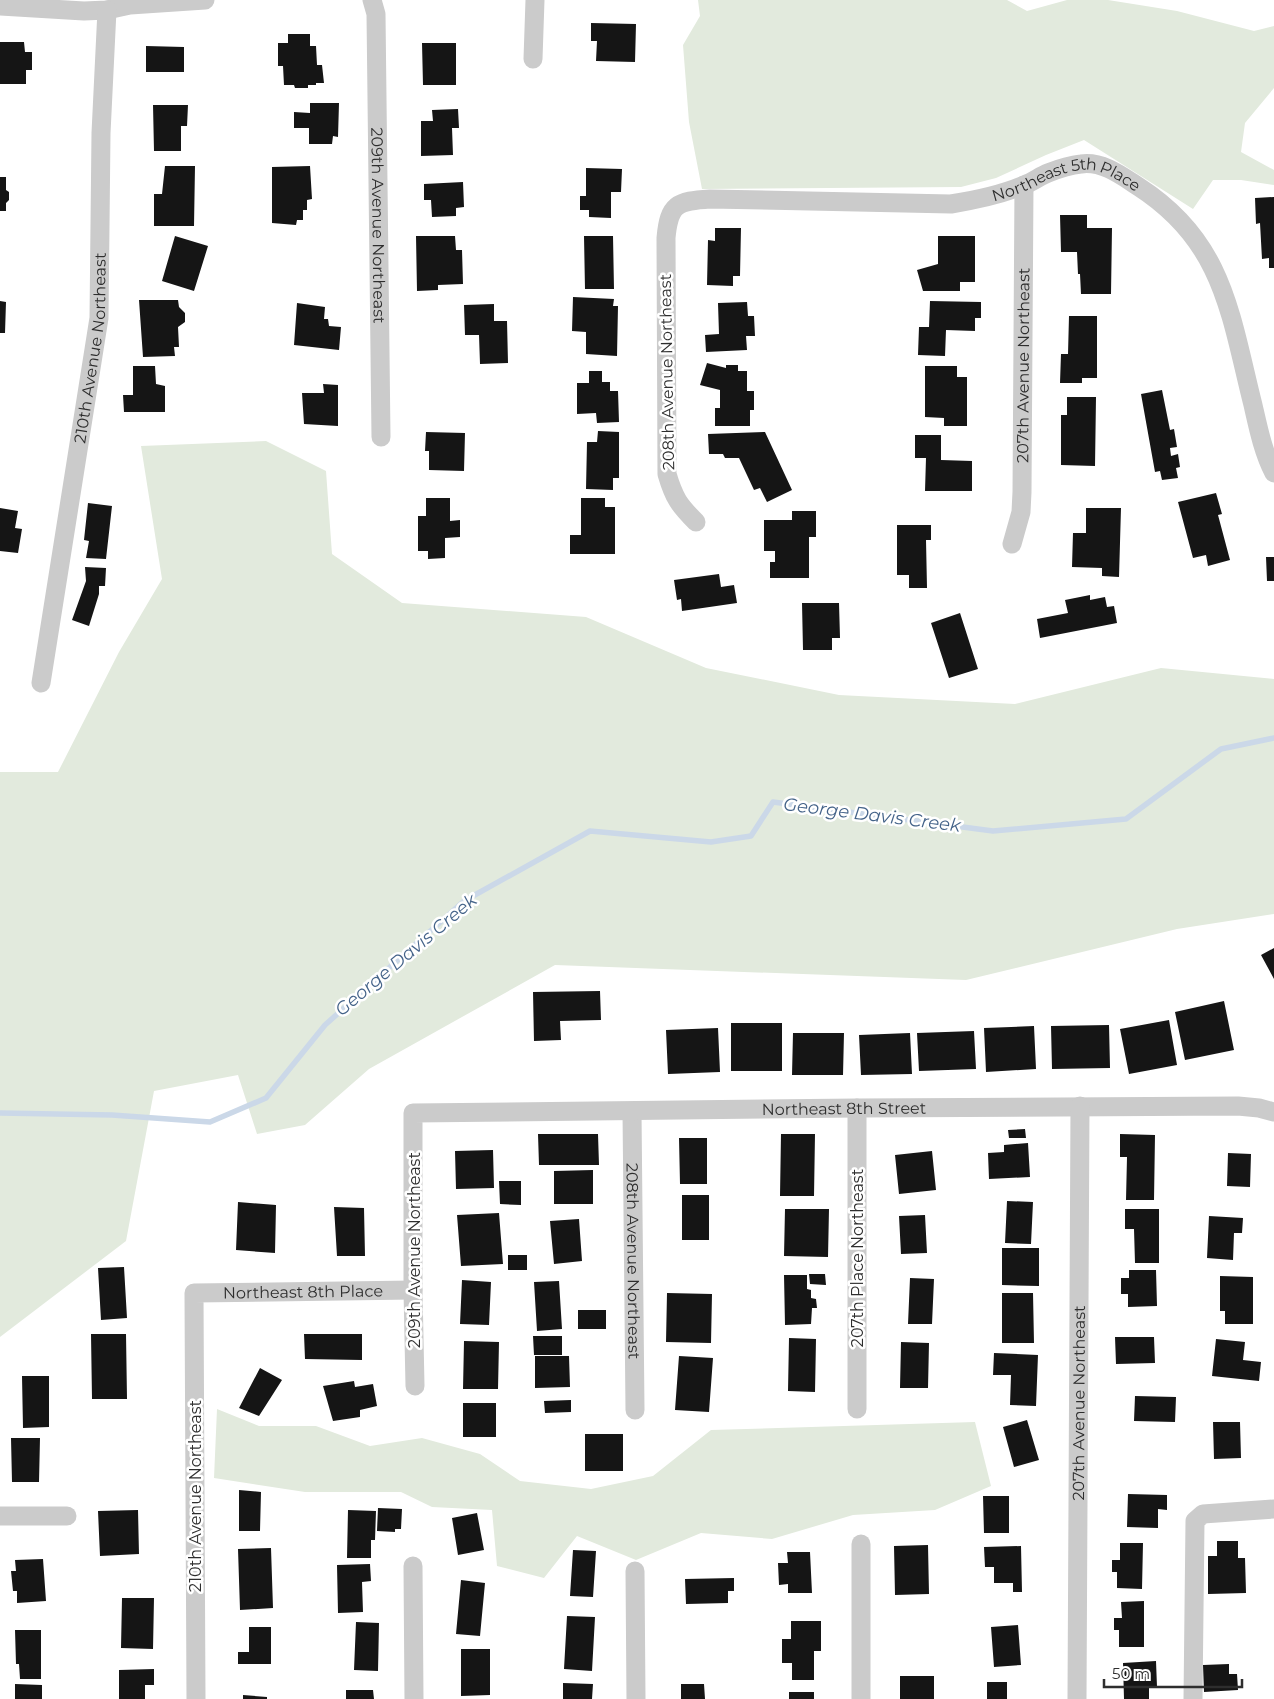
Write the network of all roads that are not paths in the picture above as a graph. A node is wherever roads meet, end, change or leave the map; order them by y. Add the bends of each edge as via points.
1 (205, 0) edge
2 (535, 0) edge
3 (0, 6) edge
4 (374, 7) edge
5 (107, 10) junction
6 (533, 59) dead end
7 (1024, 185) junction
8 (670, 213) joint
9 (381, 437) dead end
10 (1274, 473) edge
11 (696, 522) dead end
12 (1012, 544) dead end
13 (41, 683) dead end
14 (1080, 1106) junction
15 (857, 1108) junction
16 (632, 1112) junction
17 (1274, 1112) edge
18 (413, 1113) joint
19 (413, 1290) junction
20 (194, 1293) joint
21 (415, 1386) dead end
22 (857, 1409) dead end
23 (635, 1410) dead end
24 (1274, 1509) edge
25 (0, 1516) edge
26 (67, 1516) dead end
27 (861, 1544) dead end
28 (413, 1566) dead end
29 (635, 1571) dead end
30 (196, 1699) edge
31 (414, 1699) edge
32 (636, 1699) edge
33 (861, 1699) edge
34 (1078, 1699) edge
35 (1193, 1699) edge

1 - 5 street via 130,4
2 - 6 street
3 - 5 street
4 - 9 street, 209th Avenue Northeast
5 - 13 street, 210th Avenue Northeast via 101,133 99,318
7 - 8 street, Northeast 5th Place via 979,200 951,204 710,199 680,204
7 - 10 street, Northeast 5th Place via 1048,172 1096,164 1147,192 1179,218 1200,245 1218,278
7 - 12 street, 207th Avenue Northeast via 1022,492
8 - 11 street, 208th Avenue Northeast via 666,238 668,474 680,505
14 - 15 street, Northeast 8th Street
14 - 17 street, Northeast 8th Street via 1238,1106
14 - 34 street, 207th Avenue Northeast
15 - 16 street, Northeast 8th Street
15 - 22 street, 207th Place Northeast
16 - 18 street, Northeast 8th Street
16 - 23 street, 208th Avenue Northeast
18 - 19 street, 209th Avenue Northeast
19 - 20 street, Northeast 8th Place
19 - 21 street, 209th Avenue Northeast
20 - 30 street, 210th Avenue Northeast
24 - 35 street via 1204,1514 1195,1521
25 - 26 street
27 - 33 street
28 - 31 street
29 - 32 street

